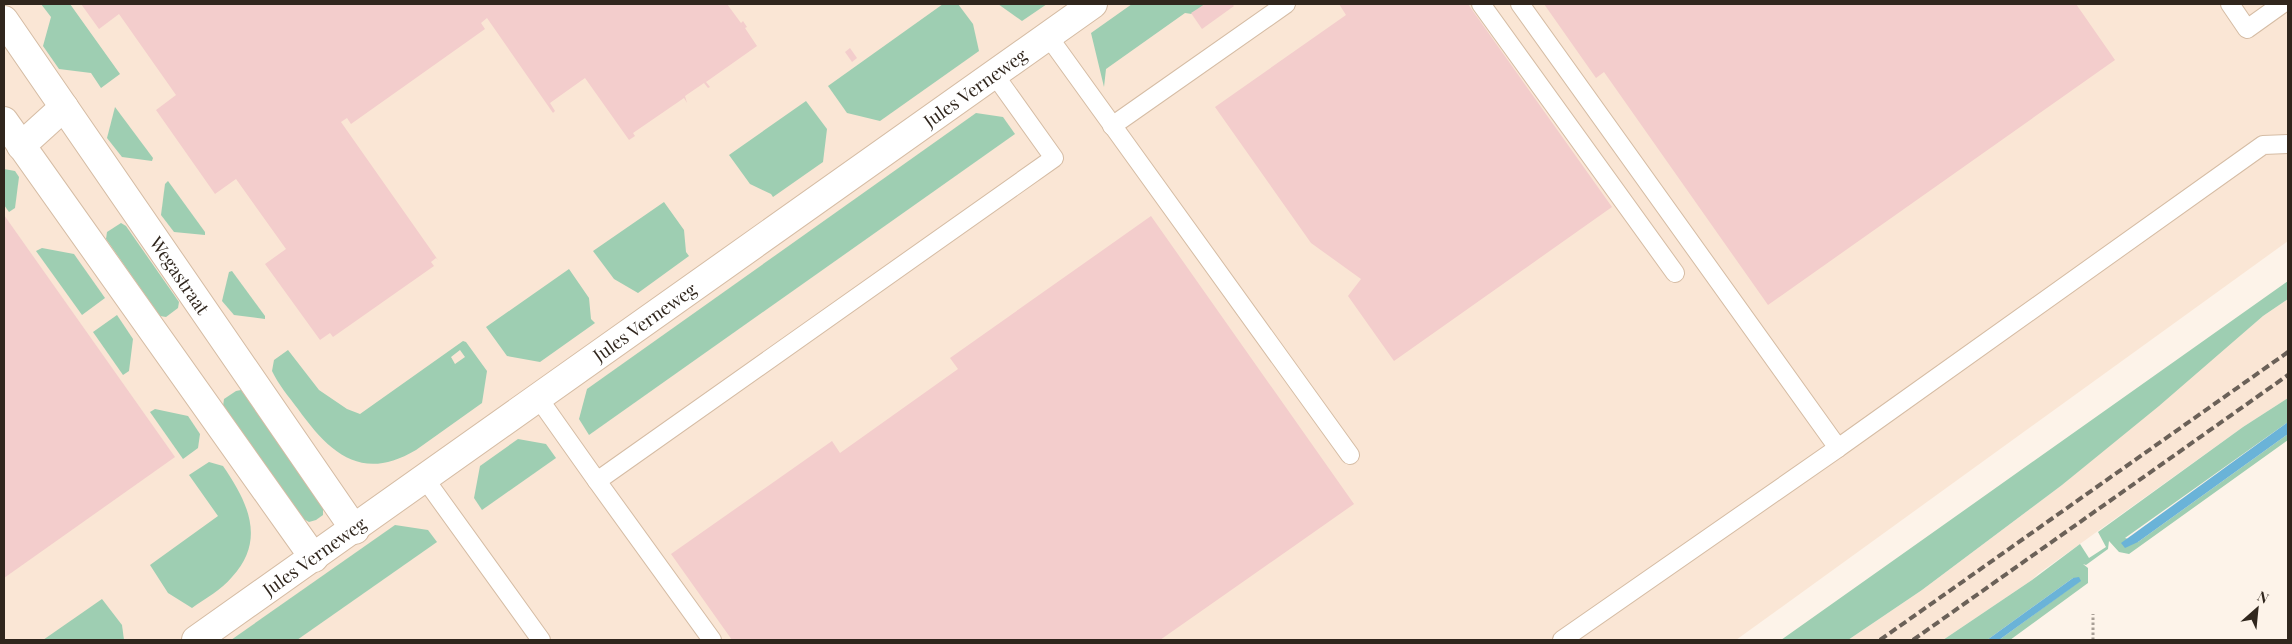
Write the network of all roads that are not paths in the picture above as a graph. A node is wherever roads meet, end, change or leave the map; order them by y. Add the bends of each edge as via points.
1 (1093, 4) edge
2 (1286, 4) edge
3 (1481, 4) edge
4 (1520, 4) edge
5 (2230, 4) edge
6 (2282, 4) edge
7 (4, 20) edge
8 (1048, 36) junction
9 (994, 74) junction
10 (64, 107) junction
11 (4, 122) edge
12 (1112, 126) junction
13 (2288, 144) edge
14 (21, 146) junction
15 (1675, 273) dead end
16 (539, 399) junction
17 (1838, 448) junction
18 (1350, 455) dead end
19 (425, 479) junction
20 (597, 481) junction
21 (355, 530) junction
22 (314, 558) junction
23 (196, 640) edge
24 (541, 640) edge
25 (712, 640) edge
26 (1562, 640) edge

1 - 8 street, Jules Verneweg
2 - 12 lane
3 - 15 lane
4 - 17 lane
5 - 6 lane via 2247,28
7 - 10 street, Wegastraat
8 - 9 street, Jules Verneweg
8 - 12 lane
9 - 16 street, Jules Verneweg
9 - 20 lane via 1054,158
10 - 14 street
10 - 21 street, Wegastraat
11 - 14 street
12 - 18 lane
13 - 17 lane via 2263,145
14 - 22 street
16 - 19 street, Jules Verneweg
16 - 20 lane
17 - 26 lane
19 - 21 street, Jules Verneweg
19 - 24 lane
20 - 25 lane
21 - 22 street, Jules Verneweg
22 - 23 street, Jules Verneweg

